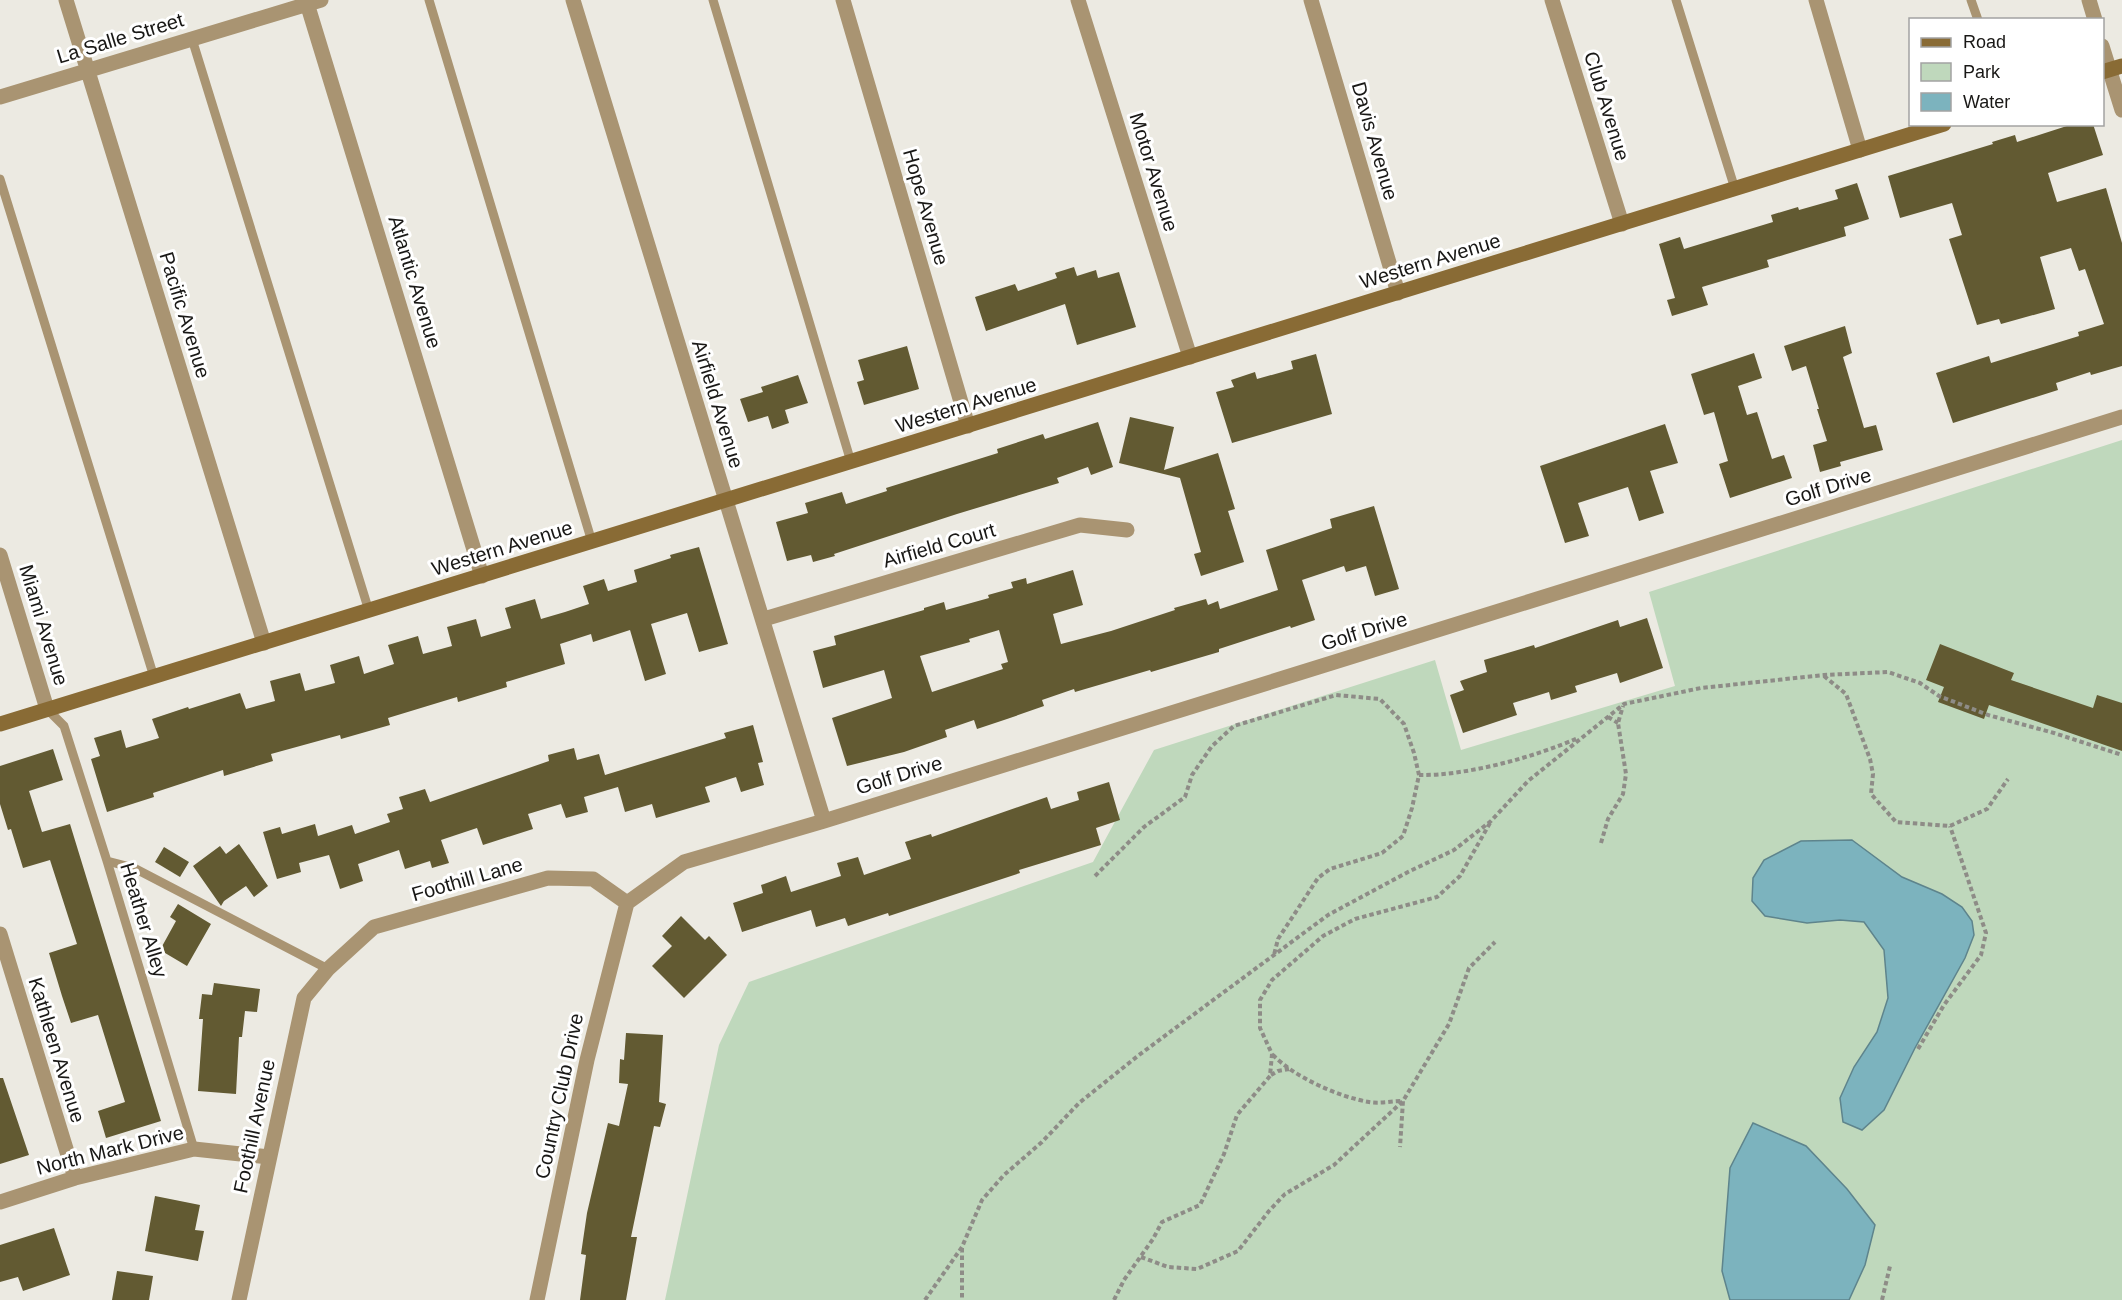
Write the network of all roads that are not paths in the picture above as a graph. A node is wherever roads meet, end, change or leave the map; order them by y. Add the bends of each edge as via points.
1 (66, 0) edge
2 (429, 0) edge
3 (573, 0) edge
4 (713, 0) edge
5 (843, 0) edge
6 (1078, 0) edge
7 (1311, 0) edge
8 (1552, 0) edge
9 (1677, 0) edge
10 (1816, 0) edge
11 (1971, 0) edge
12 (2089, 0) edge
13 (312, 1) edge
14 (1977, 18) edge
15 (2094, 18) edge
16 (192, 39) junction
17 (2104, 48) edge
18 (2112, 69) edge
19 (88, 70) junction
20 (0, 97) edge
21 (2122, 110) edge
22 (1938, 126) edge
23 (1860, 150) junction
24 (0, 179) edge
25 (1735, 189) junction
26 (1622, 224) junction
27 (1398, 293) junction
28 (1190, 357) junction
29 (2122, 417) edge
30 (968, 426) junction
31 (851, 462) junction
32 (726, 501) junction
33 (1127, 531) dead end
34 (592, 542) junction
35 (0, 555) edge
36 (482, 576) junction
37 (369, 611) junction
38 (764, 619) junction
39 (264, 643) junction
40 (154, 676) junction
41 (47, 709) junction
42 (0, 724) edge
43 (824, 821) junction
44 (107, 861) junction
45 (627, 903) junction
46 (0, 934) edge
47 (328, 969) junction
48 (194, 1149) junction
49 (268, 1157) junction
50 (75, 1178) junction
51 (0, 1202) edge
52 (239, 1300) edge
53 (537, 1300) edge

1 - 19 street, Pacific Avenue
2 - 34 lane
3 - 32 street, Airfield Avenue
4 - 31 lane
5 - 30 street, Hope Avenue
6 - 28 street, Motor Avenue
7 - 27 street, Davis Avenue
8 - 26 street, Club Avenue
9 - 25 lane
10 - 23 street
11 - 14 lane
12 - 15 street
13 - 16 street, La Salle Street
13 - 36 street, Atlantic Avenue
16 - 19 street, La Salle Street
16 - 37 lane
17 - 18 street
18 - 21 street
19 - 20 street, La Salle Street
19 - 39 street, Pacific Avenue
22 - 23 street, Western Avenue
23 - 25 street, Western Avenue
24 - 40 lane
25 - 26 street, Western Avenue
26 - 27 street, Western Avenue
27 - 28 street, Western Avenue
28 - 30 street, Western Avenue
29 - 43 street, Golf Drive
30 - 31 street, Western Avenue
31 - 32 street, Western Avenue
32 - 34 street, Western Avenue
32 - 38 street, Airfield Avenue
33 - 38 street, Airfield Court via 1080,525
34 - 36 street, Western Avenue
35 - 41 street, Miami Avenue
36 - 37 street, Western Avenue
37 - 39 street, Western Avenue
38 - 43 street, Airfield Avenue
39 - 40 street, Western Avenue
40 - 41 street, Western Avenue
41 - 42 street, Western Avenue
41 - 44 lane, Heather Alley via 64,726
43 - 45 street, Golf Drive via 684,862
44 - 47 lane via 134,868
44 - 48 lane, Heather Alley
45 - 47 street, Foothill Lane via 593,879 548,878 374,927
45 - 53 street, Country Club Drive via 587,1060
46 - 50 street, Kathleen Avenue
47 - 49 street, Foothill Avenue via 304,998
48 - 49 street, North Mark Drive
48 - 50 street, North Mark Drive
49 - 52 street, Foothill Avenue
50 - 51 street, North Mark Drive

